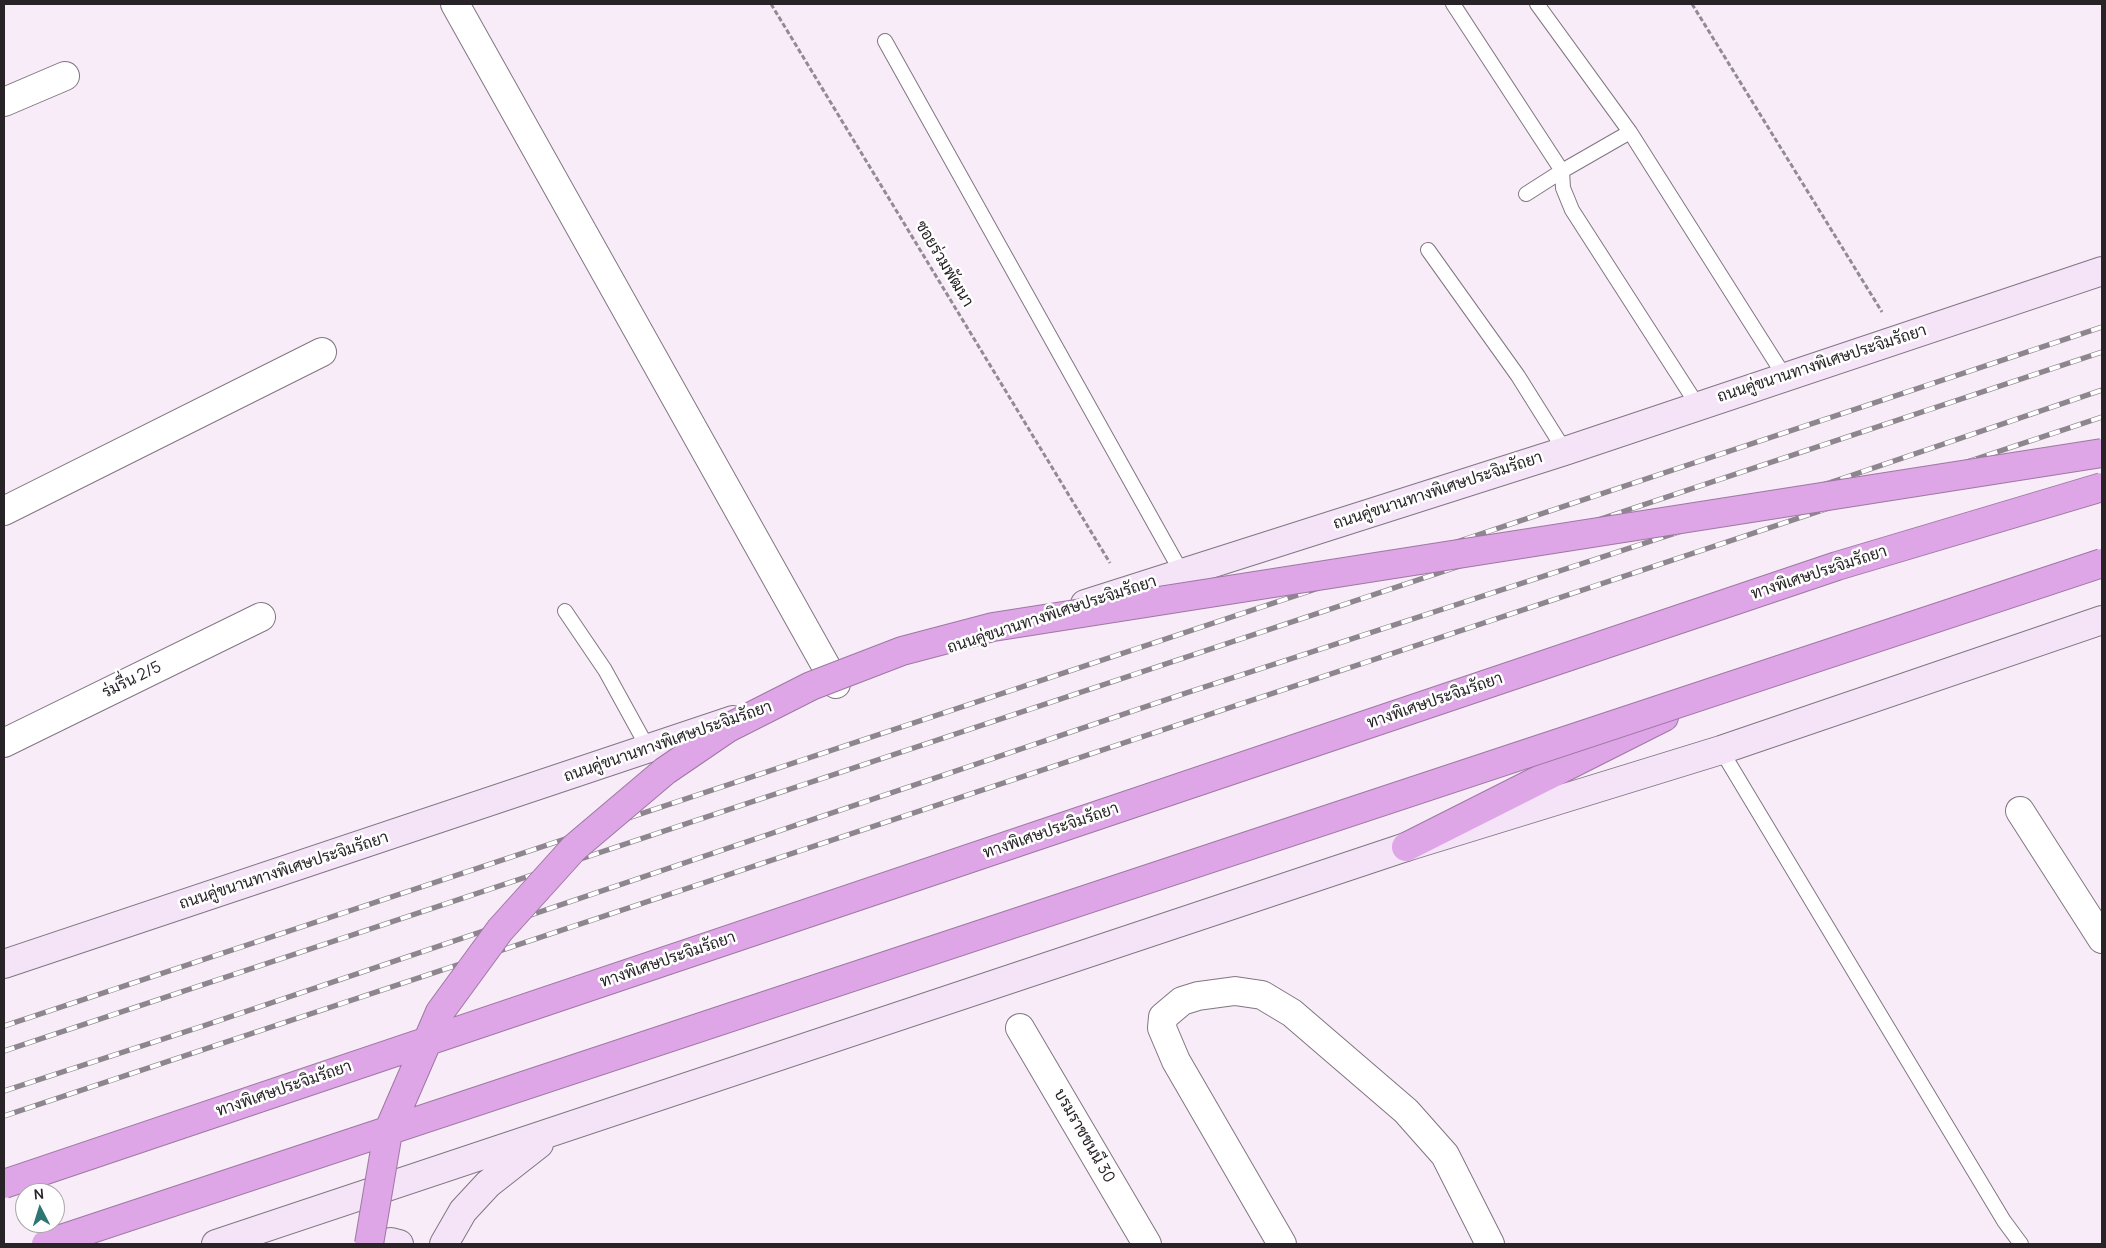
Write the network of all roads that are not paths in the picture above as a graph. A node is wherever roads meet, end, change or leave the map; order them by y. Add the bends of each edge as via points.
1 (455, 4) edge
2 (1453, 4) edge
3 (1537, 4) edge
4 (885, 41) dead end
5 (65, 76) dead end
6 (4, 102) edge
7 (1630, 132) junction
8 (1562, 171) junction
9 (1526, 194) dead end
10 (1428, 250) dead end
11 (2102, 271) edge
12 (322, 352) dead end
13 (1785, 377) junction
14 (1698, 406) junction
15 (1565, 451) junction
16 (2102, 453) edge
17 (2102, 487) edge
18 (4, 511) edge
19 (2102, 558) edge
20 (2102, 563) edge
21 (1182, 573) junction
22 (565, 611) dead end
23 (261, 617) dead end
24 (2102, 620) edge
25 (836, 684) junction
26 (4, 743) edge
27 (649, 750) junction
28 (1721, 750) junction
29 (2020, 811) dead end
30 (1406, 847) junction
31 (2102, 939) edge
32 (4, 964) edge
33 (1020, 1028) dead end
34 (554, 1132) junction
35 (4, 1184) edge
36 (46, 1244) edge
37 (216, 1244) edge
38 (369, 1244) edge
39 (380, 1244) edge
40 (399, 1244) edge
41 (444, 1244) edge
42 (1147, 1244) edge
43 (1282, 1244) edge
44 (1490, 1244) edge
45 (2021, 1244) edge

1 - 25 street
2 - 8 lane
3 - 7 lane
4 - 21 lane
5 - 6 street
7 - 8 lane
7 - 13 lane
8 - 9 lane
8 - 14 lane via 1563,188 1572,210
10 - 15 lane via 1518,376
11 - 13 main road, ถนนคู่ขนานทางพิเศษประจิมรัถยา
12 - 18 street
13 - 14 main road, ถนนคู่ขนานทางพิเศษประจิมรัถยา
14 - 15 main road, ถนนคู่ขนานทางพิเศษประจิมรัถยา
15 - 21 main road, ถนนคู่ขนานทางพิเศษประจิมรัถยา
16 - 38 highway, bridge via 993,627 902,651 811,686 728,728 665,772 574,848 500,930 440,1012 388,1132
17 - 35 highway, ทางพิเศษประจิมรัถยา, bridge via 1837,566
19 - 30 highway via 1849,641 1720,691
20 - 36 highway, bridge
21 - 25 main road, ถนนคู่ขนานทางพิเศษประจิมรัถยา
22 - 27 lane via 605,670
23 - 26 street, ร่มรื่น 2/5
24 - 28 main road
25 - 27 main road, ถนนคู่ขนานทางพิเศษประจิมรัถยา
27 - 32 main road, ถนนคู่ขนานทางพิเศษประจิมรัถยา
28 - 30 main road
28 - 45 lane via 2004,1221
29 - 31 street
30 - 34 main road
33 - 42 street, บรมราชชนนี 30
34 - 37 main road
34 - 41 main road via 488,1184 463,1210
39 - 40 main road
43 - 44 street via 1176,1061 1162,1028 1164,1017 1182,1001 1235,991 1262,995 1292,1013 1406,1111 1445,1155

